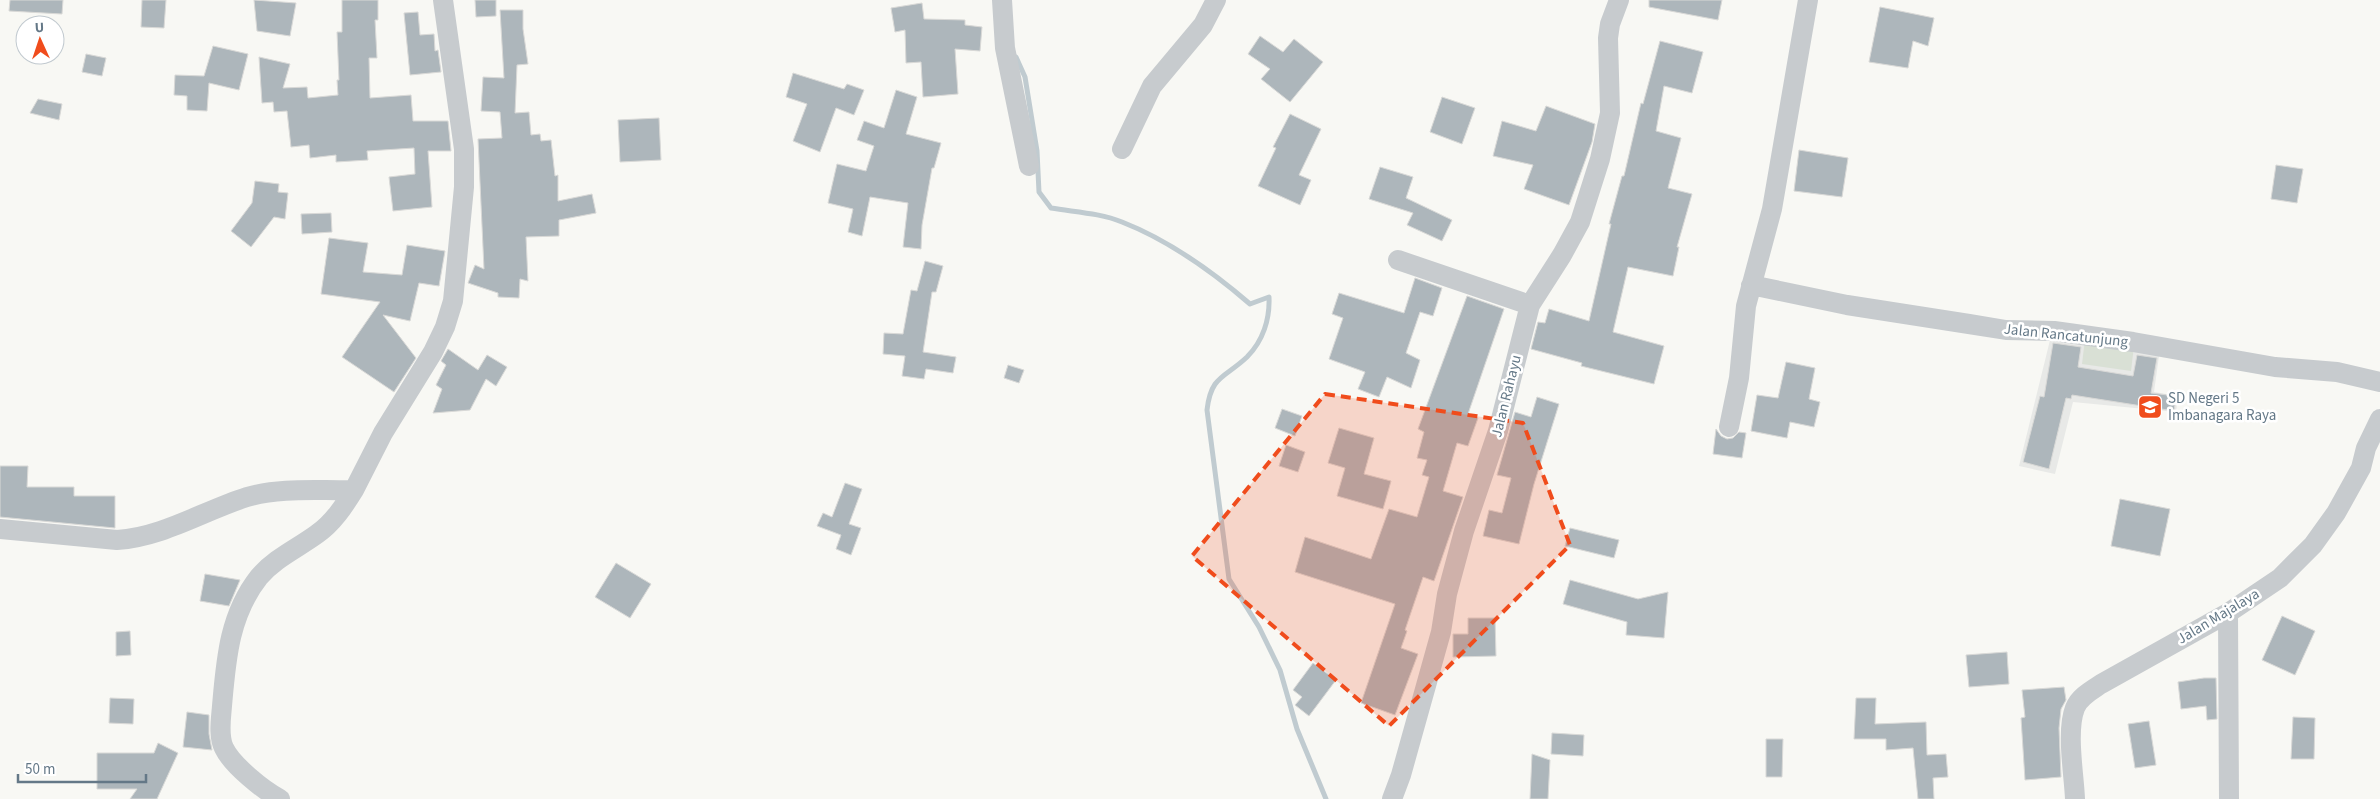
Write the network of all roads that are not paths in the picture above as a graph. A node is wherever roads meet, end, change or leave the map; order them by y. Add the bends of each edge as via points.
1 (443, 0) edge
2 (1002, 0) edge
3 (1216, 0) edge
4 (1619, 0) edge
5 (1808, 0) edge
6 (1122, 149) dead end
7 (1029, 166) dead end
8 (1398, 260) dead end
9 (1751, 285) junction
10 (1530, 305) junction
11 (2380, 382) edge
12 (2380, 419) edge
13 (1728, 427) dead end
14 (354, 490) junction
15 (0, 529) edge
16 (2228, 613) junction
17 (280, 799) edge
18 (1392, 799) edge
19 (2075, 799) edge
20 (2229, 799) edge

1 - 14 street via 464,149 464,187 453,301 433,352 383,433
2 - 7 street via 1005,48
3 - 6 street via 1203,25 1152,86
4 - 10 street, Jalan Rahayu via 1608,38 1610,113 1600,159 1576,230
5 - 9 street via 1772,208
8 - 10 street
9 - 11 street, Jalan Rancatunjung via 2006,330 2054,331 2275,368 2337,372
9 - 13 street via 1739,378
10 - 18 street, Jalan Rahayu via 1498,431 1464,531 1447,594 1441,632
12 - 16 street, Jalan Majalaya via 2366,448 2361,468 2336,513 2313,545 2280,578
14 - 15 street via 267,492 134,539
14 - 17 street via 338,514 319,533 273,563 260,577 235,621 226,652 220,731 223,747 261,787
16 - 19 street, Jalan Majalaya via 2084,696 2076,706 2072,736
16 - 20 street

